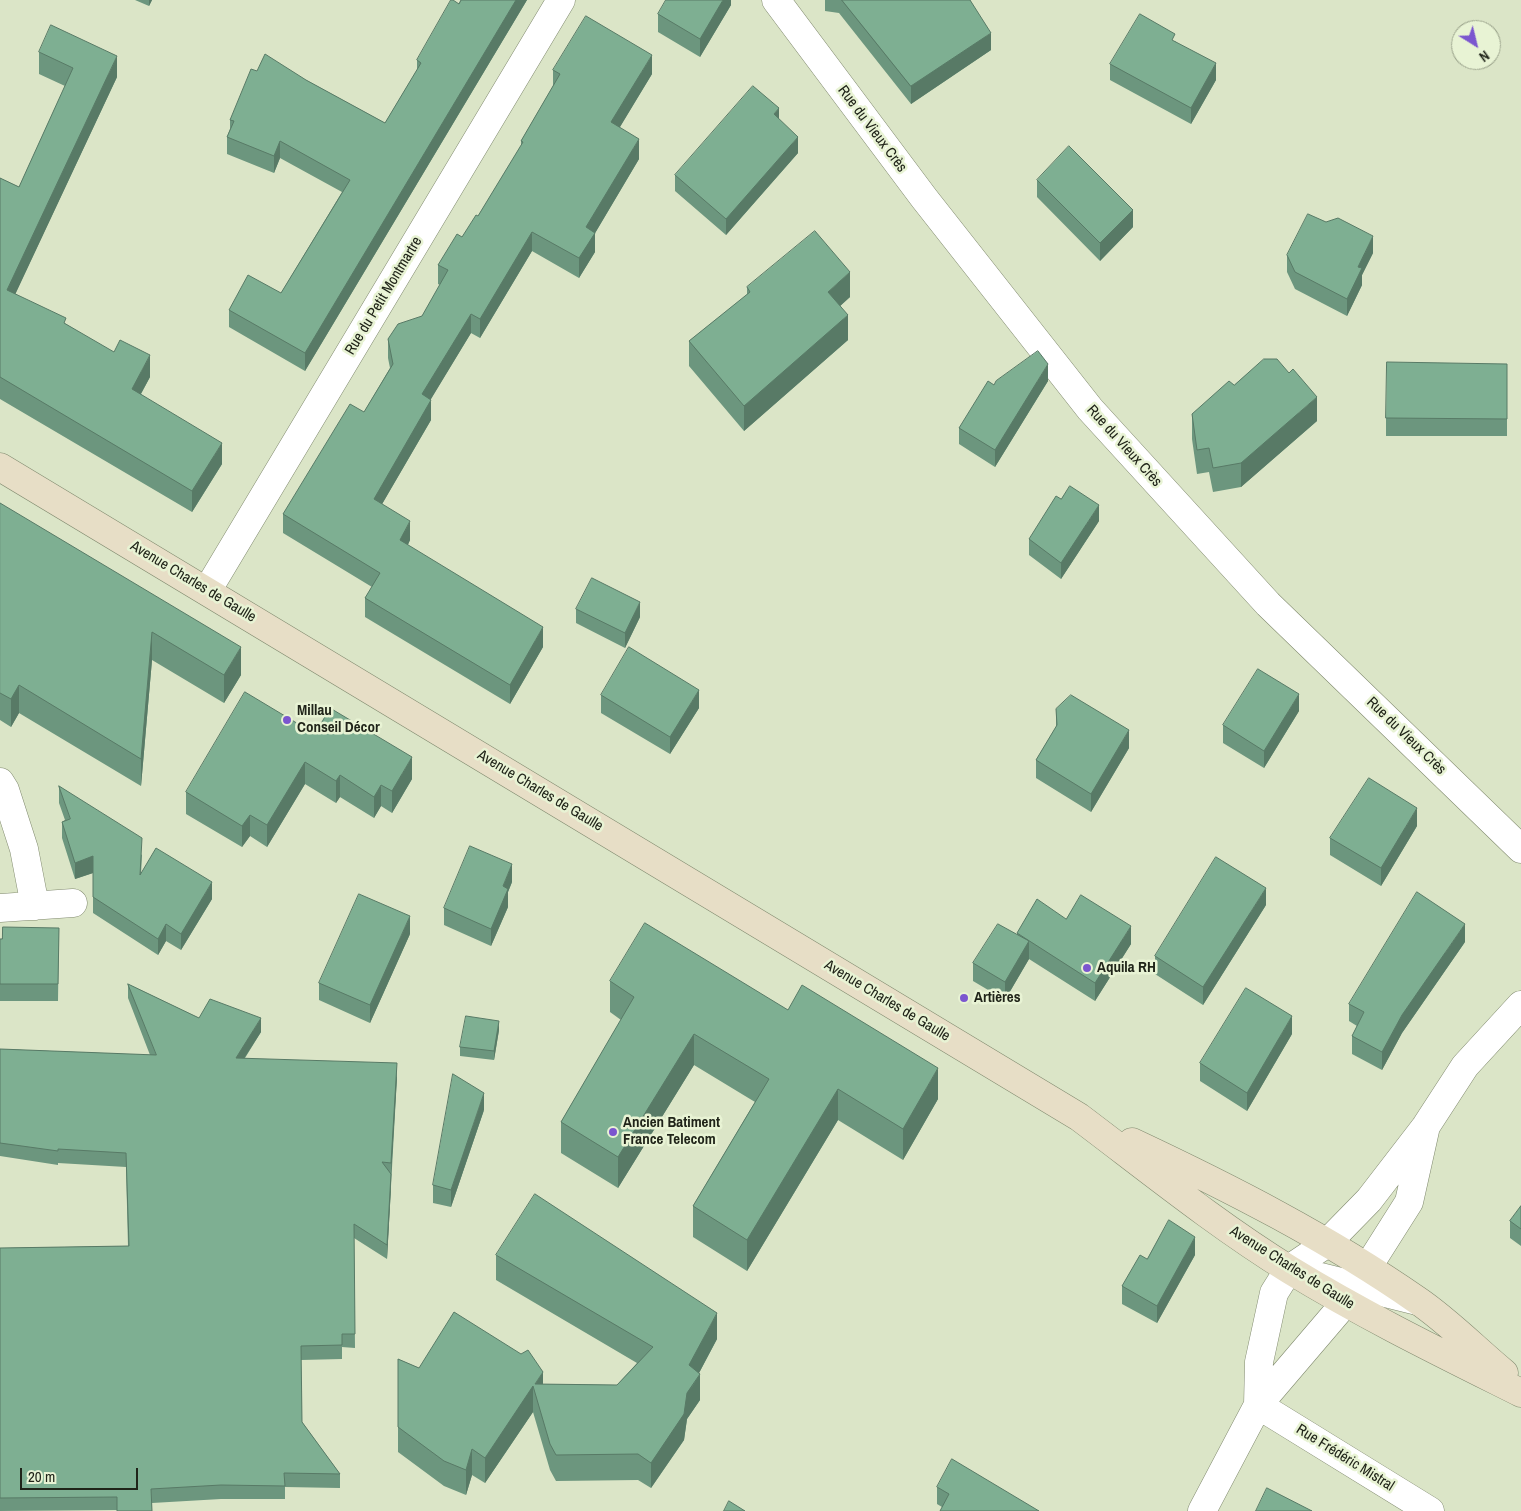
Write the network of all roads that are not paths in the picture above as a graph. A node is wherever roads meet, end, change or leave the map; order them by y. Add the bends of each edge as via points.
1 (561, 0) edge
2 (776, 0) edge
3 (0, 467) edge
4 (207, 592) junction
5 (0, 782) edge
6 (1521, 849) edge
7 (73, 903) dead end
8 (35, 906) junction
9 (0, 908) edge
10 (1521, 1005) edge
11 (1079, 1117) junction
12 (1426, 1126) junction
13 (1308, 1256) junction
14 (1356, 1286) junction
15 (1521, 1387) edge
16 (1521, 1393) edge
17 (1258, 1405) junction
18 (1202, 1511) edge
19 (1430, 1511) edge

1 - 4 street, Rue du Petit Montmartre
2 - 6 street, Rue du Vieux Crès via 924,198 1090,409 1268,604
3 - 4 main road, Avenue Charles de Gaulle
4 - 11 main road, Avenue Charles de Gaulle
5 - 8 street via 24,849
7 - 8 street
8 - 9 street
10 - 12 street via 1465,1066
11 - 13 main road, Avenue Charles de Gaulle via 1231,1188
11 - 13 main road, Avenue Charles de Gaulle via 1243,1239
12 - 13 street via 1369,1200
12 - 14 street via 1409,1202
13 - 14 main road, Avenue Charles de Gaulle
13 - 14 main road, Avenue Charles de Gaulle
13 - 17 street via 1274,1293 1259,1362
14 - 15 main road, Avenue Charles de Gaulle via 1419,1301
14 - 16 main road, Avenue Charles de Gaulle
14 - 17 street
17 - 18 street
17 - 19 street, Rue Frédéric Mistral

